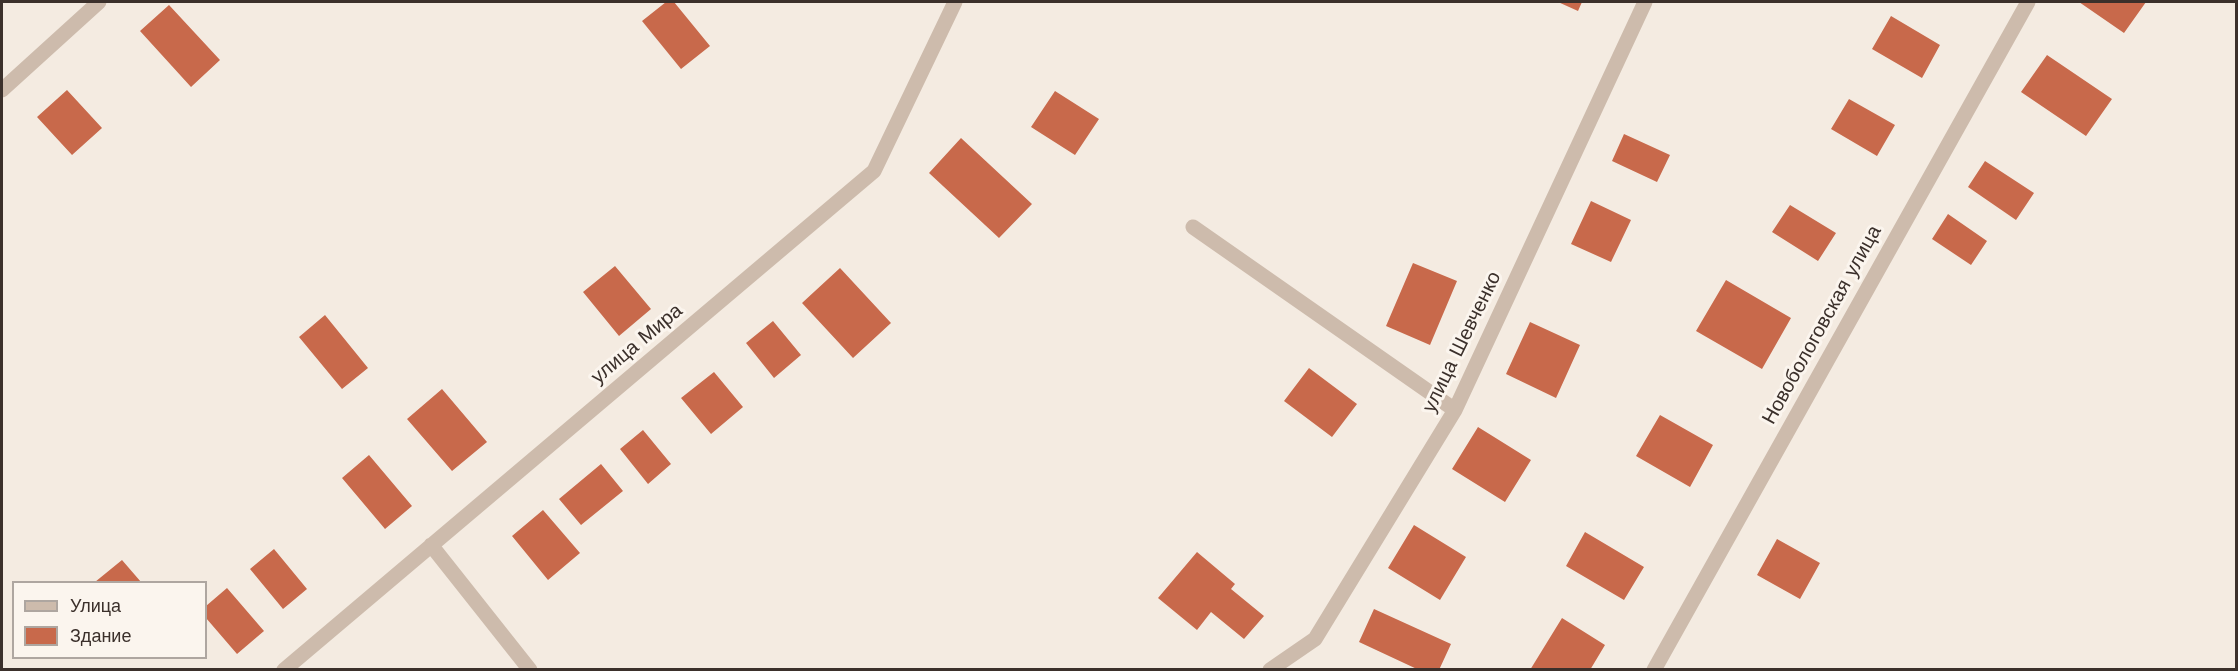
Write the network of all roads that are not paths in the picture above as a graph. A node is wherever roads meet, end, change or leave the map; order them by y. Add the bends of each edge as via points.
1 (99, 2) edge
2 (955, 2) edge
3 (1645, 2) edge
4 (2028, 2) edge
5 (2, 90) edge
6 (1193, 227) dead end
7 (1455, 410) junction
8 (431, 545) junction
9 (284, 669) edge
10 (530, 669) edge
11 (1270, 669) edge
12 (1654, 669) edge

1 - 5 street
2 - 8 street, улица Мира via 874,171
3 - 7 street, улица Шевченко
4 - 12 street, Новобологовская улица
6 - 7 street
7 - 11 street, улица Шевченко via 1315,639
8 - 9 street, улица Мира
8 - 10 street

